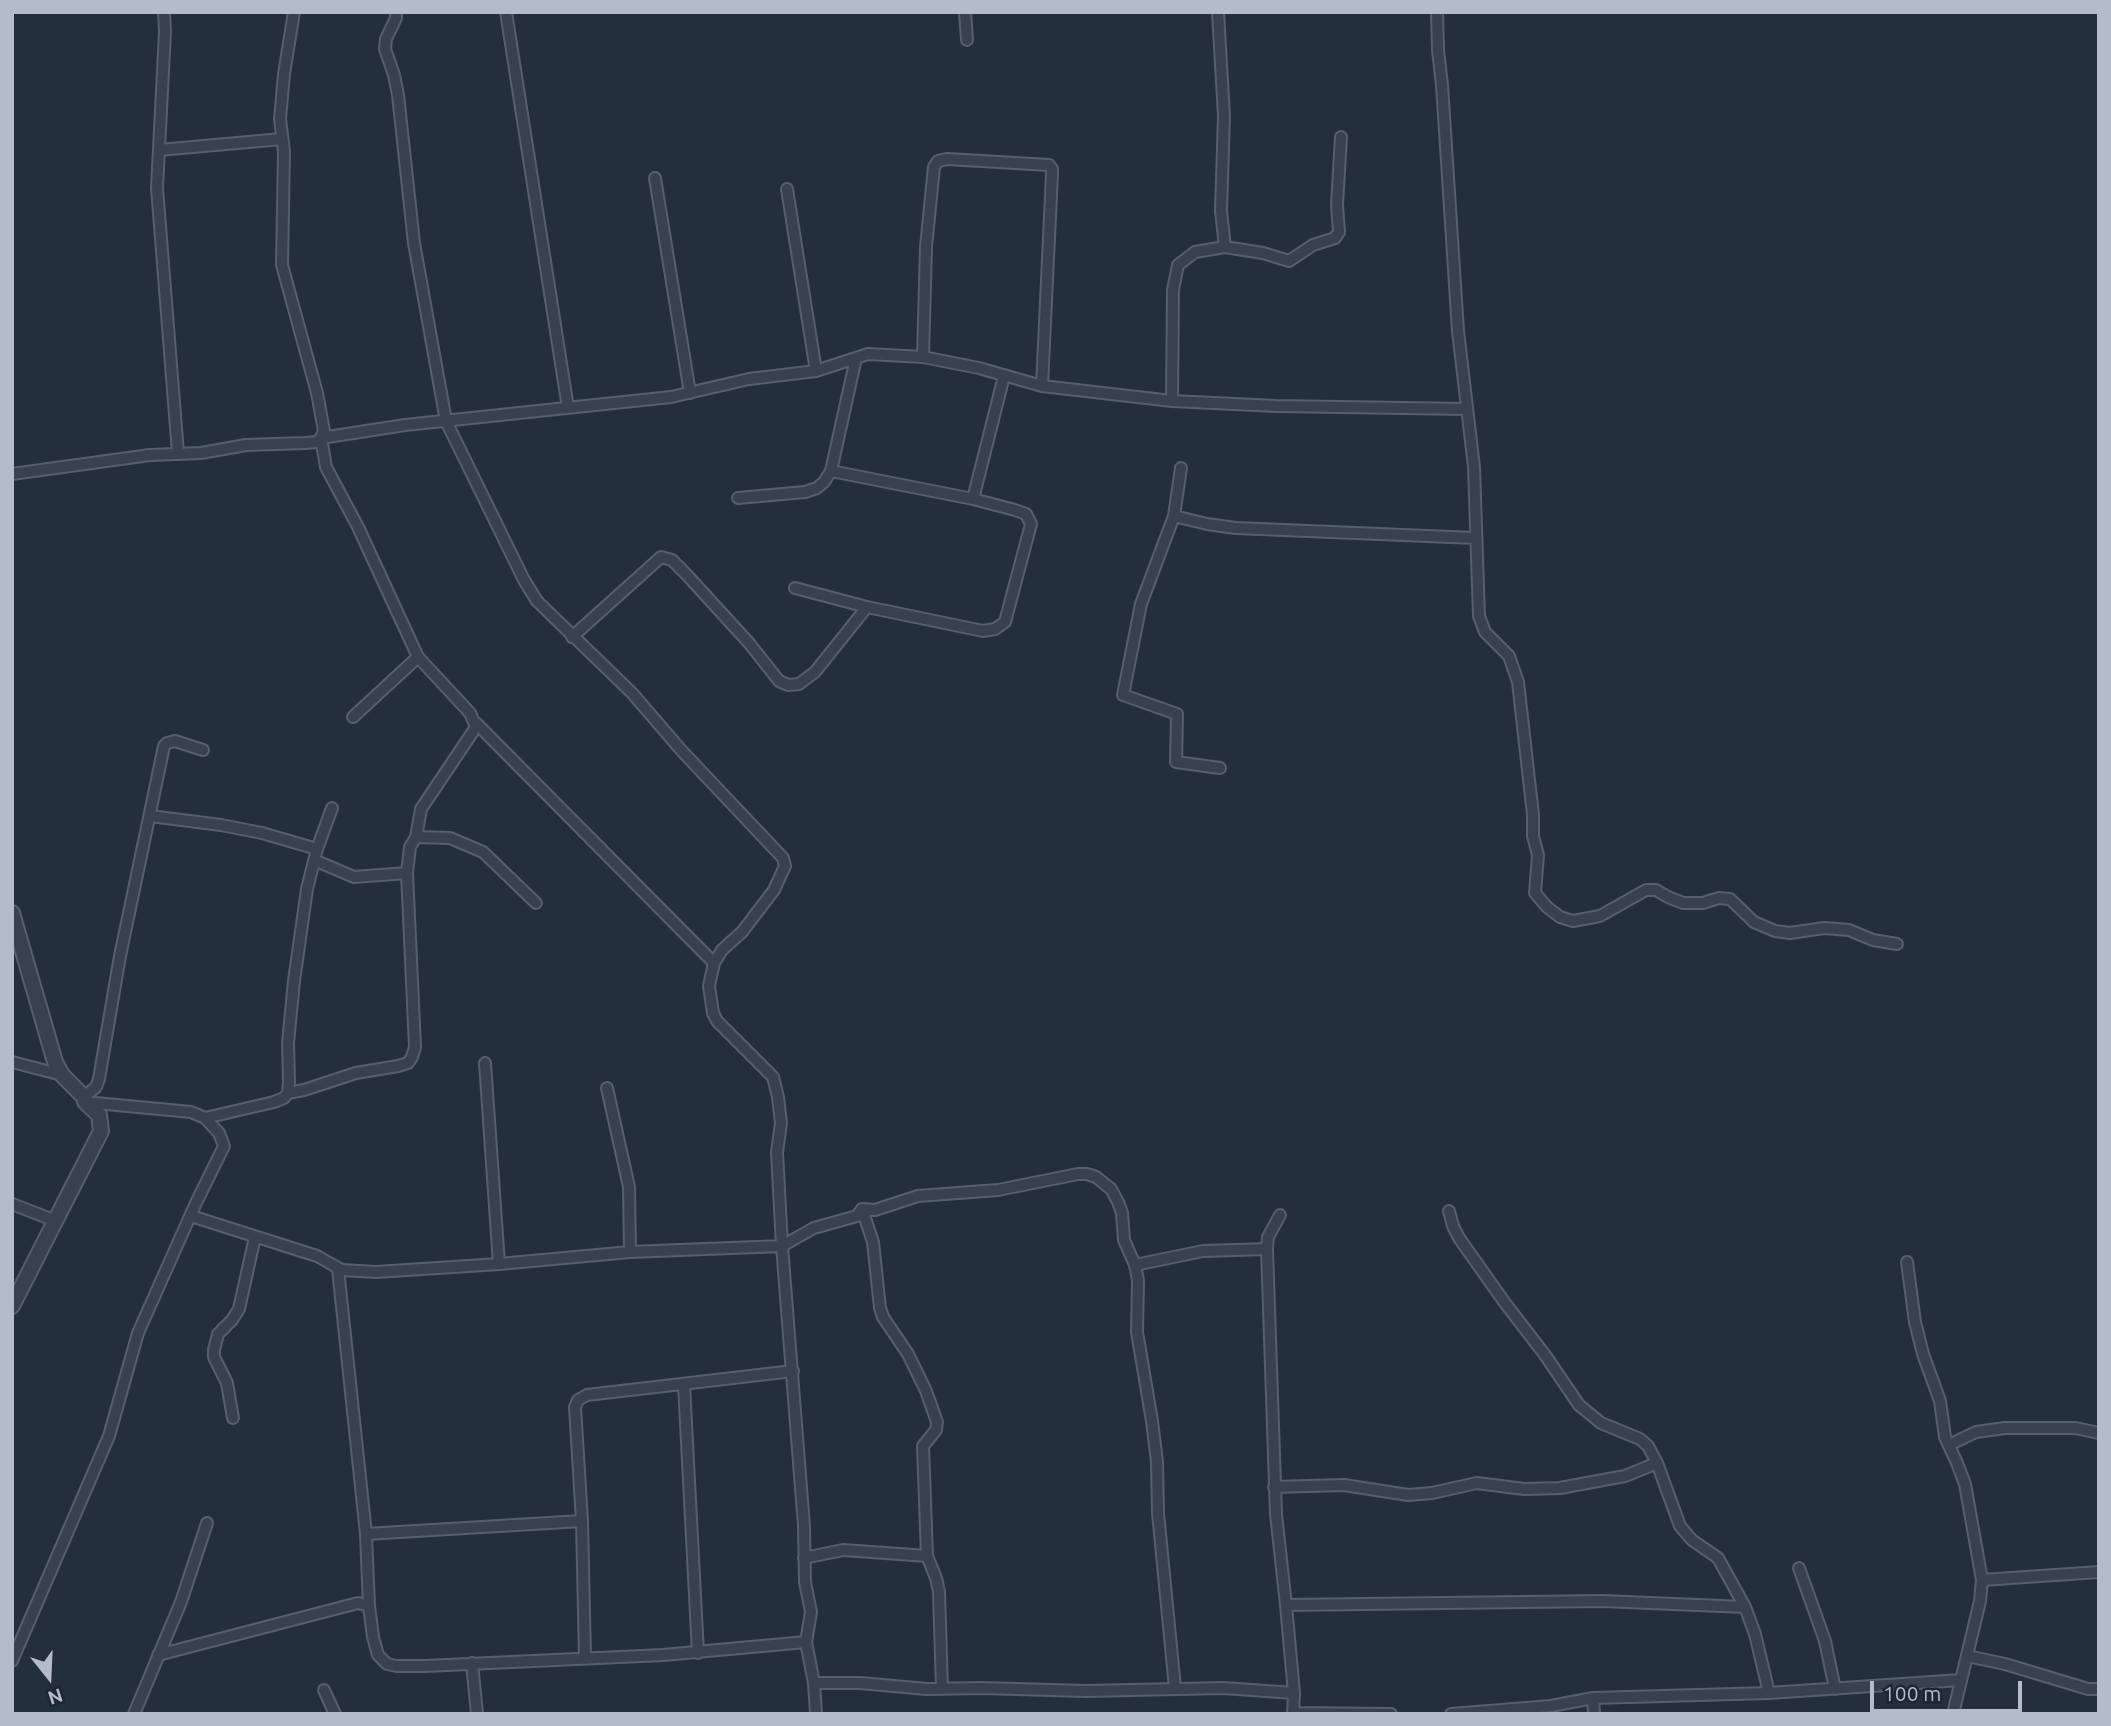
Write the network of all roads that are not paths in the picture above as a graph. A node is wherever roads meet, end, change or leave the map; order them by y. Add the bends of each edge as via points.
1 (164, 12) edge
2 (294, 12) edge
3 (396, 12) edge
4 (506, 12) edge
5 (964, 12) edge
6 (1218, 12) edge
7 (1437, 12) edge
8 (967, 40) dead end
9 (1341, 137) dead end
10 (282, 139) junction
11 (159, 150) junction
12 (655, 178) dead end
13 (788, 189) dead end
14 (1225, 247) junction
15 (923, 357) junction
16 (856, 358) junction
17 (816, 371) junction
18 (1004, 376) junction
19 (1042, 386) junction
20 (690, 393) junction
21 (1172, 401) junction
22 (568, 408) junction
23 (1466, 409) junction
24 (446, 421) junction
25 (321, 438) junction
26 (178, 453) junction
27 (1181, 468) dead end
28 (831, 471) junction
29 (12, 474) edge
30 (738, 498) dead end
31 (973, 499) junction
32 (1174, 516) junction
33 (1475, 538) junction
34 (795, 588) dead end
35 (867, 607) junction
36 (572, 636) junction
37 (418, 657) junction
38 (353, 717) dead end
39 (475, 723) junction
40 (203, 750) dead end
41 (1220, 768) dead end
42 (332, 808) dead end
43 (150, 816) junction
44 (416, 837) junction
45 (316, 854) junction
46 (407, 873) junction
47 (536, 903) dead end
48 (12, 913) edge
49 (1897, 944) dead end
50 (714, 963) junction
51 (12, 1062) edge
52 (485, 1063) dead end
53 (62, 1075) junction
54 (607, 1088) dead end
55 (288, 1093) junction
56 (84, 1100) junction
57 (205, 1118) junction
58 (12, 1204) edge
59 (862, 1209) junction
60 (1449, 1211) dead end
61 (191, 1216) junction
62 (1280, 1216) dead end
63 (56, 1221) junction
64 (255, 1237) junction
65 (782, 1246) junction
66 (1266, 1249) junction
67 (630, 1252) junction
68 (1907, 1262) dead end
69 (499, 1264) junction
70 (1135, 1265) junction
71 (338, 1269) junction
72 (12, 1306) edge
73 (793, 1371) junction
74 (684, 1385) junction
75 (233, 1419) dead end
76 (2099, 1433) edge
77 (1950, 1445) junction
78 (1657, 1463) junction
79 (1274, 1487) junction
80 (582, 1521) junction
81 (207, 1523) dead end
82 (366, 1534) junction
83 (927, 1556) junction
84 (804, 1558) junction
85 (1799, 1568) dead end
86 (2099, 1572) edge
87 (1982, 1580) junction
88 (1286, 1605) junction
89 (369, 1606) junction
90 (1745, 1607) junction
91 (806, 1642) junction
92 (698, 1653) junction
93 (158, 1655) junction
94 (1967, 1656) junction
95 (585, 1658) junction
96 (12, 1661) edge
97 (472, 1664) junction
98 (1961, 1680) junction
99 (814, 1682) junction
100 (1175, 1688) junction
101 (942, 1689) junction
102 (1835, 1689) junction
103 (2099, 1689) edge
104 (324, 1690) dead end
105 (1294, 1693) junction
106 (1769, 1693) junction
107 (1593, 1698) junction
108 (134, 1714) edge
109 (335, 1714) edge
110 (477, 1714) edge
111 (816, 1714) edge
112 (1293, 1714) edge
113 (1391, 1714) edge
114 (1451, 1714) edge
115 (1594, 1714) edge
116 (1953, 1714) edge

1 - 11 street
2 - 10 street via 282,87
3 - 24 street via 385,49 398,94 414,243
4 - 22 street
5 - 8 street
6 - 14 street
7 - 23 street
9 - 14 street via 1339,232 1335,238 1313,245 1289,261
10 - 11 street
10 - 25 street via 282,265 317,393 324,431
11 - 26 street via 157,188
12 - 20 street
13 - 17 street
14 - 21 street via 1195,252 1178,265 1173,290
15 - 16 street via 868,354
15 - 18 street
15 - 19 street via 934,167 947,159 1049,165
16 - 17 street
16 - 28 street
17 - 20 street via 749,379
18 - 19 street
18 - 31 street
19 - 21 street
20 - 22 street
21 - 23 street
22 - 24 street
23 - 33 street via 1474,467
24 - 25 street
24 - 36 street via 524,580 537,601
25 - 26 street via 317,442
25 - 37 street via 326,467
26 - 29 street
27 - 32 street
28 - 30 street via 817,488 804,492
28 - 31 street
31 - 35 street via 1026,514 1031,524 1005,622 984,631
32 - 33 street via 1236,528
32 - 41 street via 1141,604 1123,695 1177,714 1176,762
33 - 49 street via 1479,616 1485,632 1509,656 1518,682 1532,836 1538,855 1535,894 1547,907 1560,917 1586,920 1646,890 1656,890 1683,902 1730,899 1754,922 1775,931 1849,930
34 - 35 street
35 - 36 street via 799,684 779,681 672,559 661,557
36 - 50 street via 632,693 783,858 785,866 774,890
37 - 38 street
37 - 39 street
39 - 44 street via 421,809
39 - 50 street
40 - 43 street via 175,741 164,746
42 - 45 street
43 - 45 street via 249,830
43 - 56 street via 99,1079
44 - 46 street
44 - 47 street via 450,838 483,852
45 - 46 street via 354,877
45 - 55 street via 294,982
46 - 55 street via 412,1057 398,1066
48 - 53 street via 49,1045
50 - 65 street via 709,986 713,1013 773,1077 778,1097
51 - 53 street
52 - 69 street
53 - 56 street
54 - 67 street via 629,1187
55 - 57 street via 274,1102
56 - 57 street via 191,1112
56 - 63 street via 99,1115 101,1131
57 - 61 street via 224,1146
58 - 63 street
59 - 65 street via 857,1216 814,1228
59 - 70 street via 875,1210 918,1196 998,1190 1087,1174 1104,1181 1118,1202 1124,1240
59 - 83 street via 877,1262 883,1317 908,1354 937,1422 923,1446
60 - 78 street via 1459,1238 1579,1405 1601,1423 1640,1439
61 - 64 street
61 - 96 street via 138,1333 99,1462
62 - 66 street
63 - 72 street
64 - 71 street via 317,1256
64 - 75 street via 239,1309 218,1334 214,1350 227,1383
65 - 67 street
65 - 73 street
66 - 70 street via 1203,1251
66 - 79 street
67 - 69 street
68 - 77 street via 1915,1322
69 - 71 street via 376,1272
70 - 100 street via 1137,1332 1157,1462
71 - 82 street
73 - 74 street
73 - 84 street
74 - 80 street via 587,1395 578,1400
74 - 92 street
76 - 77 street via 2075,1428 2005,1428 1976,1432
77 - 87 street via 1965,1485
78 - 79 street via 1625,1476 1560,1488 1477,1483 1408,1495 1344,1485
78 - 90 street via 1679,1526 1718,1558
79 - 88 street
80 - 82 street
80 - 95 street
81 - 93 street
82 - 89 street
83 - 84 street via 844,1550
83 - 101 street via 939,1592
84 - 91 street via 811,1612
85 - 102 street via 1825,1641
86 - 87 street
87 - 94 street
88 - 90 street via 1603,1601
88 - 105 street
89 - 93 street via 349,1606
89 - 97 street via 378,1655 387,1664
90 - 106 street
91 - 92 street
91 - 99 street
92 - 95 street
93 - 108 street
94 - 98 street
94 - 103 street
95 - 97 street
97 - 110 street
98 - 102 street
98 - 116 street
99 - 101 street
99 - 111 street
100 - 101 street
100 - 105 street
102 - 106 street
104 - 109 street
105 - 112 street
106 - 107 street
107 - 114 street
107 - 115 street
112 - 113 street

